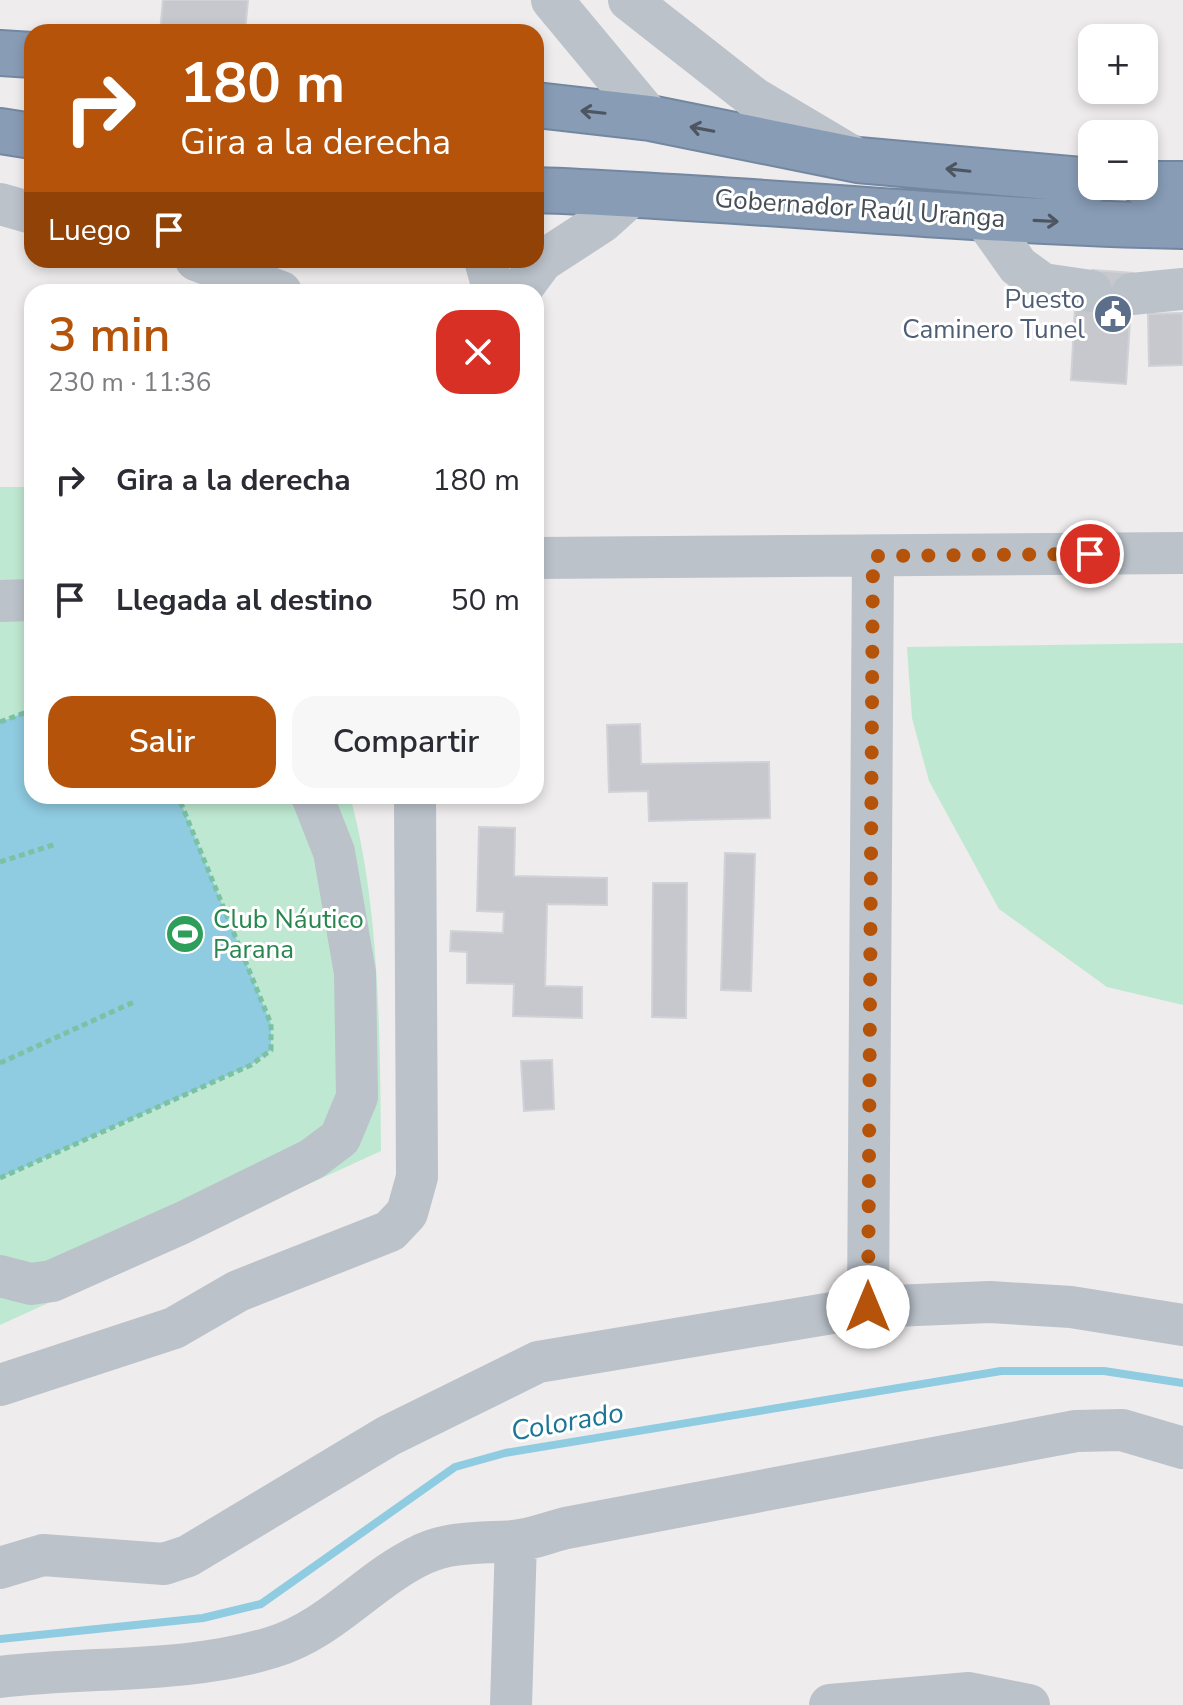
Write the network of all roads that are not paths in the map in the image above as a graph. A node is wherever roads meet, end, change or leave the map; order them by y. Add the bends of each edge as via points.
1 (552, 0) edge
2 (629, 0) edge
3 (0, 53) edge
4 (24, 54) edge
5 (544, 106) edge
6 (650, 118) junction
7 (0, 131) edge
8 (24, 135) edge
9 (0, 139) edge
10 (24, 150) edge
11 (858, 160) junction
12 (1078, 180) edge
13 (1158, 184) edge
14 (1183, 184) edge
15 (544, 190) edge
16 (633, 194) junction
17 (0, 204) edge
18 (24, 211) edge
19 (984, 218) junction
20 (1183, 226) edge
21 (544, 260) edge
22 (217, 268) edge
23 (260, 284) edge
24 (1183, 289) edge
25 (1091, 291) dead end
26 (1132, 294) dead end
27 (1183, 553) edge
28 (873, 556) junction
29 (544, 558) edge
30 (24, 600) edge
31 (0, 601) edge
32 (315, 804) edge
33 (415, 804) edge
34 (0, 1276) edge
35 (868, 1307) junction
36 (1183, 1325) edge
37 (0, 1385) edge
38 (1183, 1448) edge
39 (516, 1541) junction
40 (0, 1568) edge
41 (0, 1677) edge
42 (511, 1705) edge
43 (830, 1705) edge
44 (1029, 1705) edge

1 - 6 street
2 - 11 street via 754,98
3 - 4 highway
6 -> 5 highway, Gobernador Raúl Uranga
11 -> 6 highway, Gobernador Raúl Uranga
7 - 8 highway
9 - 10 street
12 -> 11 highway, Gobernador Raúl Uranga
13 - 14 highway
15 - 16 highway, Gobernador Raúl Uranga
16 - 19 highway, Gobernador Raúl Uranga
16 - 21 street via 602,222
17 - 18 street
19 -> 20 highway, Gobernador Raúl Uranga
19 - 25 street via 1018,266 1043,284
22 - 23 street
24 - 26 street
27 - 28 street
28 - 29 street
28 - 35 street
30 - 31 street
32 - 34 street via 334,852 355,973 357,1097 340,1138 312,1159 52,1281 31,1284
33 - 37 street via 417,1177 407,1213 390,1231 238,1291 174,1328
35 - 36 street via 990,1302 1071,1307
35 - 40 street via 538,1362 388,1436 188,1556 164,1564 43,1555
38 - 39 street via 1122,1430 1076,1431
39 - 41 street via 471,1541 426,1552 326,1624 248,1654
39 - 42 street
43 - 44 street via 969,1693

